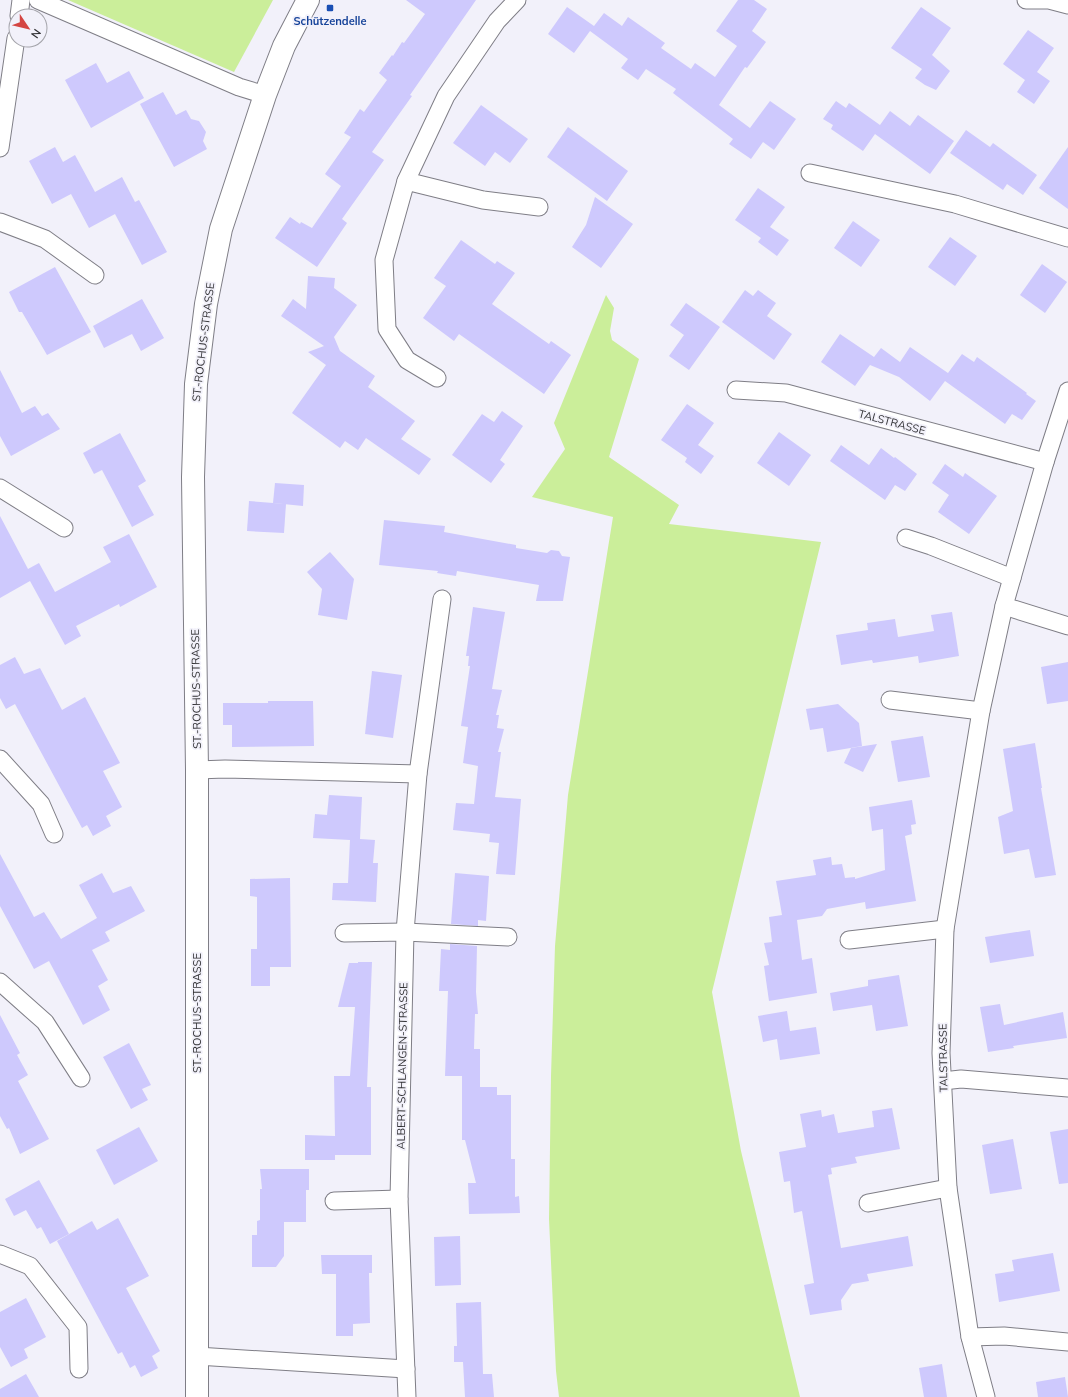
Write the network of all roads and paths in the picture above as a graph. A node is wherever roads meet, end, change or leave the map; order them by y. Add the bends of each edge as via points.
1 (38, 0) edge
2 (308, 0) edge
3 (517, 0) edge
4 (1026, 0) edge
5 (1068, 5) edge
6 (15, 48) edge
7 (265, 95) junction
8 (0, 148) edge
9 (810, 173) dead end
10 (406, 181) junction
11 (539, 207) dead end
12 (0, 222) edge
13 (1068, 238) edge
14 (95, 275) dead end
15 (437, 378) dead end
16 (736, 390) dead end
17 (1068, 391) edge
18 (1045, 462) junction
19 (0, 488) edge
20 (64, 528) dead end
21 (906, 538) dead end
22 (1012, 578) junction
23 (442, 599) dead end
24 (1004, 606) junction
25 (1068, 626) edge
26 (890, 700) dead end
27 (981, 711) junction
28 (0, 759) edge
29 (197, 770) junction
30 (418, 774) junction
31 (54, 834) dead end
32 (944, 929) junction
33 (405, 932) junction
34 (344, 933) dead end
35 (508, 937) dead end
36 (849, 940) dead end
37 (0, 982) edge
38 (80, 1078) dead end
39 (942, 1082) junction
40 (1068, 1088) edge
41 (948, 1188) junction
42 (399, 1199) junction
43 (334, 1201) dead end
44 (868, 1203) dead end
45 (0, 1254) edge
46 (970, 1337) junction
47 (1068, 1342) edge
48 (197, 1356) junction
49 (79, 1369) dead end
50 (406, 1369) junction
51 (198, 1397) edge
52 (407, 1397) edge
53 (986, 1397) edge

1 - 7 street
2 - 7 street, ST.-ROCHUS-STRASSE via 284,46
3 - 10 street via 497,21 446,96
4 - 5 street via 1049,0
6 - 8 street
7 - 29 street, ST.-ROCHUS-STRASSE via 221,229 206,304 196,384 193,477
9 - 13 street via 955,204
10 - 11 street via 483,200
10 - 15 street via 384,260 387,329 408,360
12 - 14 street via 46,240
16 - 18 street, TALSTRASSE via 786,394
17 - 18 street, TALSTRASSE
18 - 22 street, TALSTRASSE
19 - 20 street
21 - 22 street
22 - 24 street, TALSTRASSE
23 - 30 street, ALBERT-SCHLANGEN-STRASSE
24 - 25 street
24 - 27 street, TALSTRASSE
26 - 27 street
27 - 32 street, TALSTRASSE
28 - 31 street via 41,804
29 - 30 street
29 - 48 street, ST.-ROCHUS-STRASSE
30 - 33 street, ALBERT-SCHLANGEN-STRASSE
32 - 36 street
32 - 39 street, TALSTRASSE
33 - 34 street
33 - 35 street
33 - 42 street, ALBERT-SCHLANGEN-STRASSE
37 - 38 street via 45,1022
39 - 40 street via 960,1079
39 - 41 street, TALSTRASSE
41 - 44 street
41 - 46 street, TALSTRASSE
42 - 43 street
42 - 50 street, ALBERT-SCHLANGEN-STRASSE
45 - 49 street via 30,1266 78,1327
46 - 47 street via 1004,1336
46 - 53 street, TALSTRASSE
48 - 50 street
48 - 51 street, ST.-ROCHUS-STRASSE
50 - 52 street, ALBERT-SCHLANGEN-STRASSE

